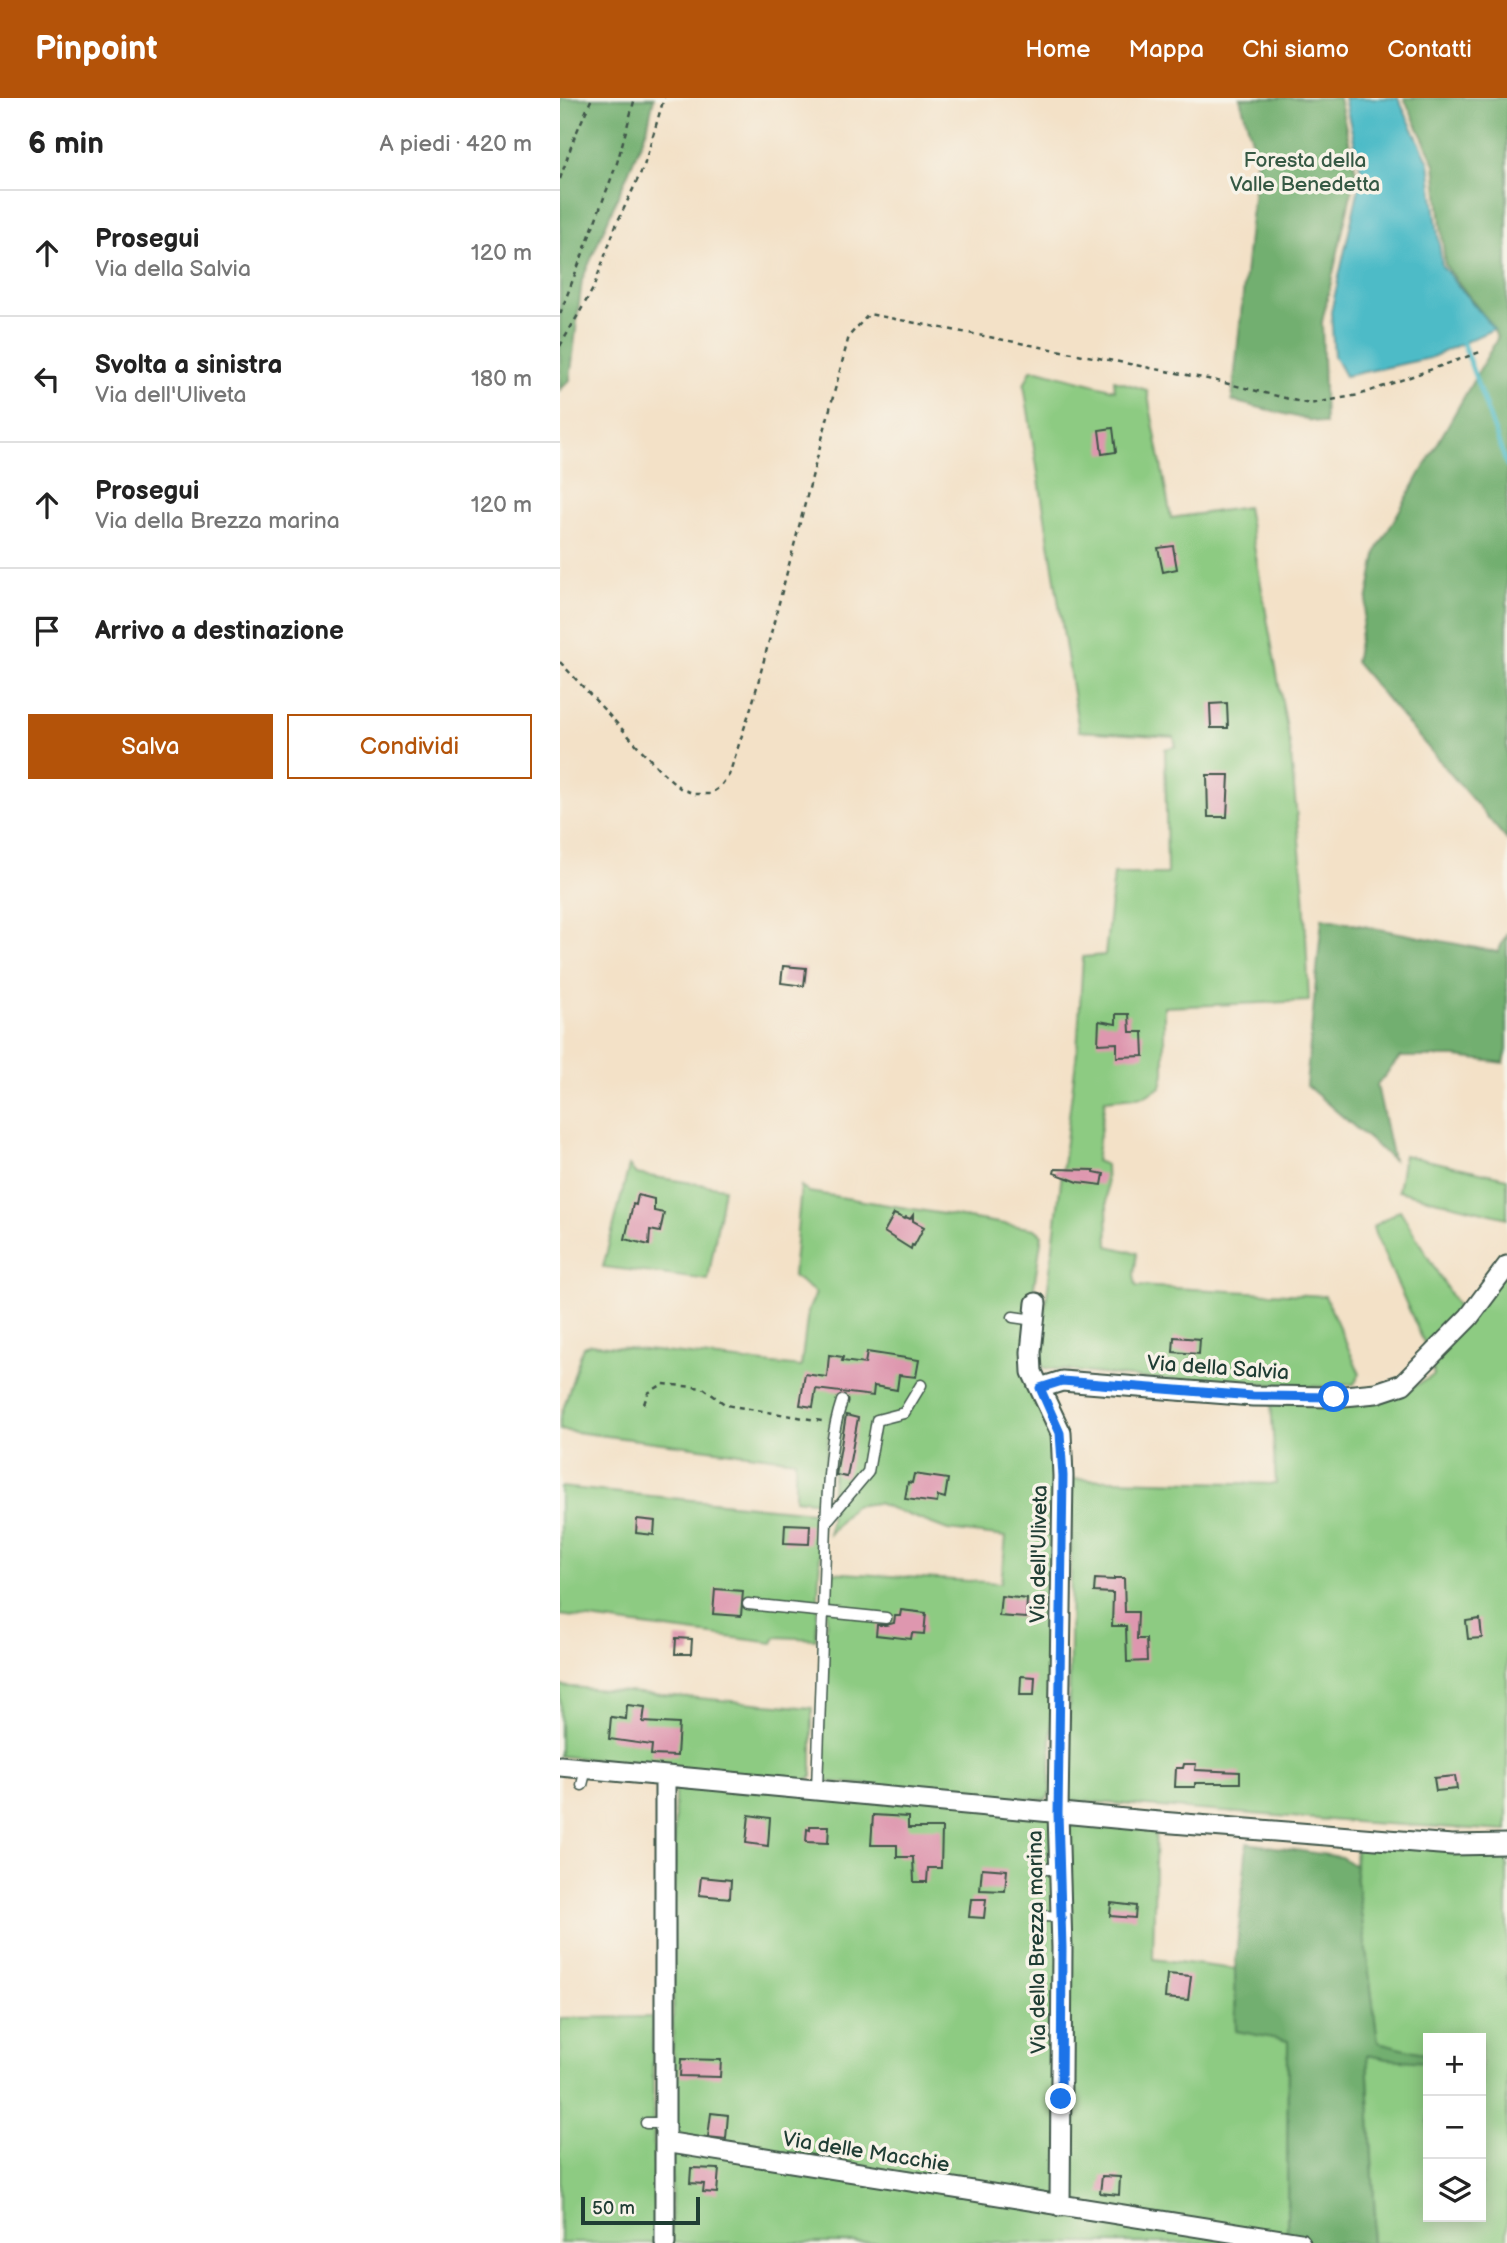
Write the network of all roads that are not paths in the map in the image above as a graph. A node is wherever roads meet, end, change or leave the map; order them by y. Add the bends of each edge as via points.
1 (1507, 1266) edge
2 (1035, 1311) joint
3 (1013, 1317) dead end
4 (921, 1385) dead end
5 (1040, 1388) junction
6 (842, 1401) dead end
7 (826, 1522) junction
8 (748, 1604) dead end
9 (823, 1612) junction
10 (886, 1618) dead end
11 (560, 1766) edge
12 (664, 1776) junction
13 (817, 1790) junction
14 (1058, 1813) junction
15 (1507, 1844) edge
16 (659, 2129) junction
17 (1060, 2206) junction
18 (1275, 2239) edge
19 (665, 2243) edge
20 (1300, 2243) edge

1 - 5 street, Via della Salvia via 1469,1317 1403,1384 1376,1392 1334,1397 1253,1396 1062,1381
2 - 3 lane
2 - 5 street, Via dell'Uliveta via 1032,1372
4 - 7 lane via 904,1413 877,1420 868,1472
5 - 14 street, Via dell'Uliveta via 1060,1433 1063,1476
6 - 7 lane via 830,1465
7 - 9 lane
8 - 9 lane
9 - 10 lane
9 - 13 lane
11 - 12 street via 584,1777
12 - 13 street
12 - 16 street via 671,1876
13 - 14 street
14 - 15 street via 1452,1845
14 - 17 street, Via della Brezza marina via 1051,1869 1065,2002 1055,2063
16 - 17 street, Via delle Macchie via 1037,2208
16 - 19 street
17 - 18 street
18 - 20 street

